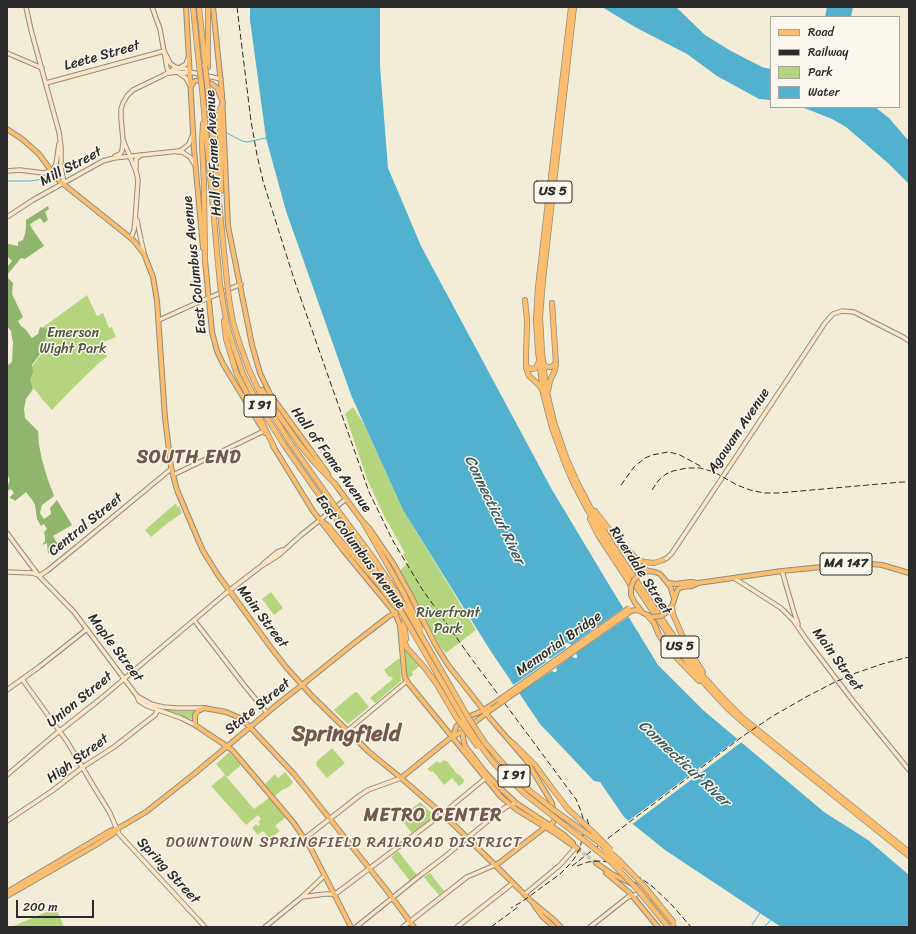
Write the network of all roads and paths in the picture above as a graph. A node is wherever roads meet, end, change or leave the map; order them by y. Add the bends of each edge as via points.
1 (26, 7) edge
2 (152, 7) edge
3 (186, 7) edge
4 (193, 7) edge
5 (199, 7) edge
6 (208, 7) edge
7 (213, 7) edge
8 (572, 9) edge
9 (164, 50) junction
10 (189, 50) junction
11 (7, 53) edge
12 (207, 66) junction
13 (42, 68) junction
14 (177, 70) junction
15 (190, 72) junction
16 (169, 73) junction
17 (221, 79) junction
18 (46, 83) junction
19 (191, 88) junction
20 (222, 103) junction
21 (204, 109) junction
22 (7, 128) edge
23 (193, 131) junction
24 (60, 139) junction
25 (123, 140) junction
26 (174, 151) junction
27 (142, 154) junction
28 (129, 155) junction
29 (114, 158) junction
30 (196, 168) junction
31 (7, 170) edge
32 (52, 171) junction
33 (136, 171) junction
34 (64, 183) junction
35 (136, 212) junction
36 (221, 213) junction
37 (7, 217) edge
38 (131, 238) junction
39 (144, 254) junction
40 (205, 263) junction
41 (241, 284) junction
42 (208, 298) junction
43 (525, 300) dead end
44 (223, 303) junction
45 (552, 303) dead end
46 (159, 320) junction
47 (909, 341) edge
48 (538, 357) junction
49 (245, 361) junction
50 (542, 362) junction
51 (556, 362) junction
52 (526, 365) junction
53 (543, 393) junction
54 (548, 396) junction
55 (264, 431) junction
56 (274, 447) junction
57 (171, 469) junction
58 (173, 475) junction
59 (337, 486) junction
60 (579, 491) junction
61 (346, 499) junction
62 (320, 520) junction
63 (363, 522) junction
64 (7, 533) edge
65 (624, 548) junction
66 (663, 560) joint
67 (649, 571) junction
68 (782, 571) junction
69 (7, 572) edge
70 (909, 573) edge
71 (39, 576) junction
72 (734, 578) junction
73 (667, 581) junction
74 (698, 583) junction
75 (631, 587) junction
76 (230, 591) junction
77 (631, 595) junction
78 (391, 597) junction
79 (674, 599) junction
80 (414, 603) junction
81 (672, 606) junction
82 (630, 610) junction
83 (395, 613) junction
84 (648, 615) junction
85 (194, 620) junction
86 (423, 620) junction
87 (400, 625) junction
88 (87, 629) junction
89 (801, 631) junction
90 (428, 647) junction
91 (407, 648) junction
92 (22, 679) junction
93 (124, 679) junction
94 (407, 681) junction
95 (302, 685) junction
96 (7, 690) edge
97 (717, 694) junction
98 (137, 696) junction
99 (204, 708) junction
100 (158, 710) junction
101 (485, 711) junction
102 (267, 713) junction
103 (195, 725) junction
104 (250, 727) junction
105 (465, 730) junction
106 (60, 731) junction
107 (347, 731) junction
108 (452, 737) junction
109 (510, 741) junction
110 (228, 747) junction
111 (83, 768) junction
112 (498, 768) junction
113 (909, 770) edge
114 (7, 775) edge
115 (487, 777) junction
116 (401, 778) junction
117 (516, 803) junction
118 (511, 805) junction
119 (442, 814) junction
120 (330, 819) junction
121 (7, 821) edge
122 (571, 822) junction
123 (547, 826) junction
124 (117, 829) junction
125 (468, 838) junction
126 (304, 839) junction
127 (577, 848) joint
128 (909, 852) edge
129 (909, 856) edge
130 (495, 864) junction
131 (625, 866) junction
132 (369, 868) junction
133 (324, 876) junction
134 (513, 882) junction
135 (644, 890) junction
136 (7, 892) edge
137 (334, 894) junction
138 (525, 894) junction
139 (7, 896) edge
140 (632, 896) junction
141 (302, 897) junction
142 (392, 898) junction
143 (531, 902) junction
144 (410, 922) junction
145 (205, 927) edge
146 (265, 927) edge
147 (351, 927) edge
148 (356, 927) edge
149 (403, 927) edge
150 (414, 927) edge
151 (457, 927) edge
152 (554, 927) edge
153 (561, 927) edge
154 (590, 927) edge
155 (658, 927) edge
156 (668, 927) edge
157 (674, 927) edge
158 (677, 927) edge

1 - 13 street
2 - 9 street via 160,28
3 - 10 main road, East Columbus Avenue
4 - 21 highway, I 91, bridge
5 - 12 highway
6 - 12 highway
7 - 17 main road, Hall of Fame Avenue
8 - 48 highway, US 5 via 538,287
8 - 50 highway, US 5 via 541,293
9 - 14 street via 170,63
9 - 16 street
9 - 18 street, Leete Street
10 - 14 street via 187,62
10 - 15 main road, East Columbus Avenue
11 - 13 street
12 - 36 highway, I 91, bridge
13 - 18 street
14 - 15 street via 186,69
14 - 16 street, Main Street
14 - 19 street via 186,78
15 - 17 street
15 - 19 main road, East Columbus Avenue
16 - 25 street, Main Street via 133,90 127,96 121,113
17 - 20 main road, Hall of Fame Avenue
18 - 24 street
19 - 20 main road via 192,83 197,80 212,84 217,88
19 - 23 main road, East Columbus Avenue
20 - 36 highway via 219,111
20 - 41 main road, Hall of Fame Avenue via 228,221
21 - 40 highway via 202,144
21 - 44 highway, I 91, bridge
22 - 32 main road via 36,150
23 - 26 street, Mill Street via 189,144 179,151
23 - 30 main road, East Columbus Avenue
24 - 32 street via 56,164
24 - 34 street
25 - 28 street, Main Street
25 - 29 street via 122,151
26 - 27 street, Mill Street
26 - 30 street via 190,157
27 - 28 street, Mill Street
27 - 33 street via 136,160
28 - 29 street, Mill Street
28 - 33 street, Main Street
29 - 34 street, Mill Street
30 - 40 main road, East Columbus Avenue
31 - 32 street via 43,173
32 - 34 main road
33 - 35 street, Main Street
34 - 37 street, Mill Street
34 - 38 main road
35 - 38 street, Main Street
35 - 39 street, Main Street
36 - 49 highway, I 91, bridge via 226,282
38 - 39 main road, Main Street
39 - 46 main road, Main Street via 155,285
40 - 42 main road, East Columbus Avenue
41 - 42 street
41 - 59 main road, Hall of Fame Avenue via 249,332 265,386
42 - 46 street
42 - 55 main road, East Columbus Avenue via 212,332 218,354
43 - 52 highway
44 - 56 highway via 225,334 234,365 242,386
44 - 78 highway, I 91, bridge via 234,350 265,415 322,499 368,560
45 - 51 highway
46 - 57 main road, Main Street
47 - 66 street, Agawam Avenue via 854,312 835,313 825,323 672,553
48 - 52 highway via 535,369 530,369
48 - 53 highway, Riverdale Street / US 5
49 - 59 highway via 294,437
49 - 90 highway, I 91, bridge via 273,415 303,462 372,556
50 - 51 highway via 549,367 554,366
50 - 54 highway, Riverdale Street / US 5
51 - 54 highway
52 - 53 highway via 528,374
53 - 60 highway, Riverdale Street / US 5 via 554,436
54 - 60 highway, Riverdale Street / US 5 via 562,448
55 - 56 main road, East Columbus Avenue
55 - 58 street
56 - 62 main road, East Columbus Avenue via 310,508
57 - 58 main road, Main Street
57 - 71 street, Central Street
58 - 76 main road, Main Street via 201,546
59 - 61 main road, Hall of Fame Avenue
60 - 65 highway
60 - 75 highway via 596,531
60 - 97 highway, Riverdale Street / US 5 via 623,567 674,643 692,669
61 - 62 street, Union Street
61 - 63 main road, Hall of Fame Avenue
62 - 76 street, Union Street via 279,555
62 - 78 highway via 334,532
62 - 83 main road, East Columbus Avenue
63 - 80 main road, Hall of Fame Avenue via 390,559
63 - 90 highway, bridge via 402,590
64 - 71 street, Maple Street
65 - 66 highway via 642,561 652,563
65 - 67 highway via 638,567
67 - 73 main road via 658,573
67 - 75 main road, bridge via 640,574
68 - 70 main road, MA 147 via 861,563 888,566
68 - 72 main road, MA 147
68 - 89 street
69 - 71 street via 32,573
71 - 88 street, Maple Street via 70,607
72 - 74 main road, MA 147
72 - 89 street, Main Street via 781,608
73 - 74 main road, MA 147 via 671,584
73 - 79 main road
74 - 79 main road, MA 147 via 679,589
75 - 77 main road
76 - 85 street, Union Street
76 - 95 main road, Main Street
77 - 82 main road
77 - 84 main road via 635,603
78 - 112 highway, I 91, bridge via 468,726
79 - 81 main road
80 - 83 main road, State Street
80 - 86 main road, Hall of Fame Avenue
81 - 84 main road, bridge via 661,616
81 - 97 highway via 686,645
82 - 84 main road
82 - 101 main road, Memorial Bridge, bridge
83 - 87 main road, East Columbus Avenue
83 - 95 main road, State Street
84 - 97 highway via 672,654
85 - 93 street, Union Street
85 - 102 street
86 - 91 highway via 411,614 404,618
86 - 101 main road, Hall of Fame Avenue via 451,669
87 - 91 highway
87 - 94 main road, East Columbus Avenue
88 - 92 street
88 - 93 street, Maple Street
89 - 113 street, Main Street
90 - 122 highway, I 91, bridge via 491,751 526,788
91 - 112 highway, bridge via 436,683 461,725
92 - 96 street
92 - 106 street, Spring Street
93 - 98 street, Maple Street
93 - 106 street, Union Street
94 - 107 street
94 - 108 main road, East Columbus Avenue
95 - 102 main road, State Street
95 - 107 main road, Main Street
97 - 128 highway, Riverdale Street / US 5
97 - 129 highway, Riverdale Street / US 5 via 746,725
98 - 99 street via 160,707
98 - 100 street, Maple Street via 142,703
99 - 103 main road via 196,713
99 - 104 main road via 228,713
100 - 103 street, Maple Street
100 - 111 street, High Street via 128,736
101 - 105 main road
101 - 108 main road via 463,719 456,726
101 - 109 main road, Hall of Fame Avenue
102 - 104 main road, State Street
103 - 110 main road, Maple Street
104 - 110 main road, State Street
104 - 120 main road via 294,774
105 - 108 main road
105 - 115 main road, East Columbus Avenue via 465,746
106 - 111 street, Spring Street
106 - 114 street, Union Street
107 - 116 main road, Main Street
108 - 115 main road, East Columbus Avenue
108 - 116 main road
109 - 123 main road, Hall of Fame Avenue via 527,762 552,803 555,819
109 - 131 highway, bridge via 534,764 566,807 603,841
110 - 124 main road, State Street via 146,812
110 - 126 main road, Maple Street via 264,786
111 - 121 street, High Street
111 - 124 street, Spring Street
112 - 156 highway, I 91, bridge via 526,795 615,867 638,890
115 - 117 main road, East Columbus Avenue
115 - 118 main road, East Columbus Avenue
115 - 119 street
116 - 119 main road, Main Street
116 - 120 street via 368,790
117 - 118 street
117 - 123 main road, East Columbus Avenue
118 - 123 main road, East Columbus Avenue
118 - 125 street
119 - 125 main road, Main Street
119 - 132 street
120 - 126 street
120 - 132 main road
122 - 131 highway, I 91, bridge
122 - 157 highway, bridge via 622,867
123 - 127 main road, East Columbus Avenue
123 - 130 main road
124 - 136 main road, State Street
124 - 139 main road, State Street via 114,834
124 - 145 street, Spring Street via 132,849
125 - 130 main road, Main Street
125 - 142 street
126 - 133 main road, Maple Street
127 - 138 street
130 - 134 main road, Main Street
130 - 144 street via 467,877
131 - 158 highway, I 91, bridge
132 - 137 street
132 - 142 main road
133 - 137 main road, Maple Street
133 - 141 street
134 - 138 main road, Main Street
134 - 151 street
135 - 140 street
135 - 140 main road via 596,863
135 - 157 main road
137 - 141 street
137 - 147 main road, Maple Street
138 - 143 main road, Main Street
140 - 154 street
140 - 155 main road
141 - 146 street
142 - 144 main road
142 - 148 street
143 - 152 main road, Main Street
143 - 153 main road, Main Street
144 - 149 street
144 - 150 main road

